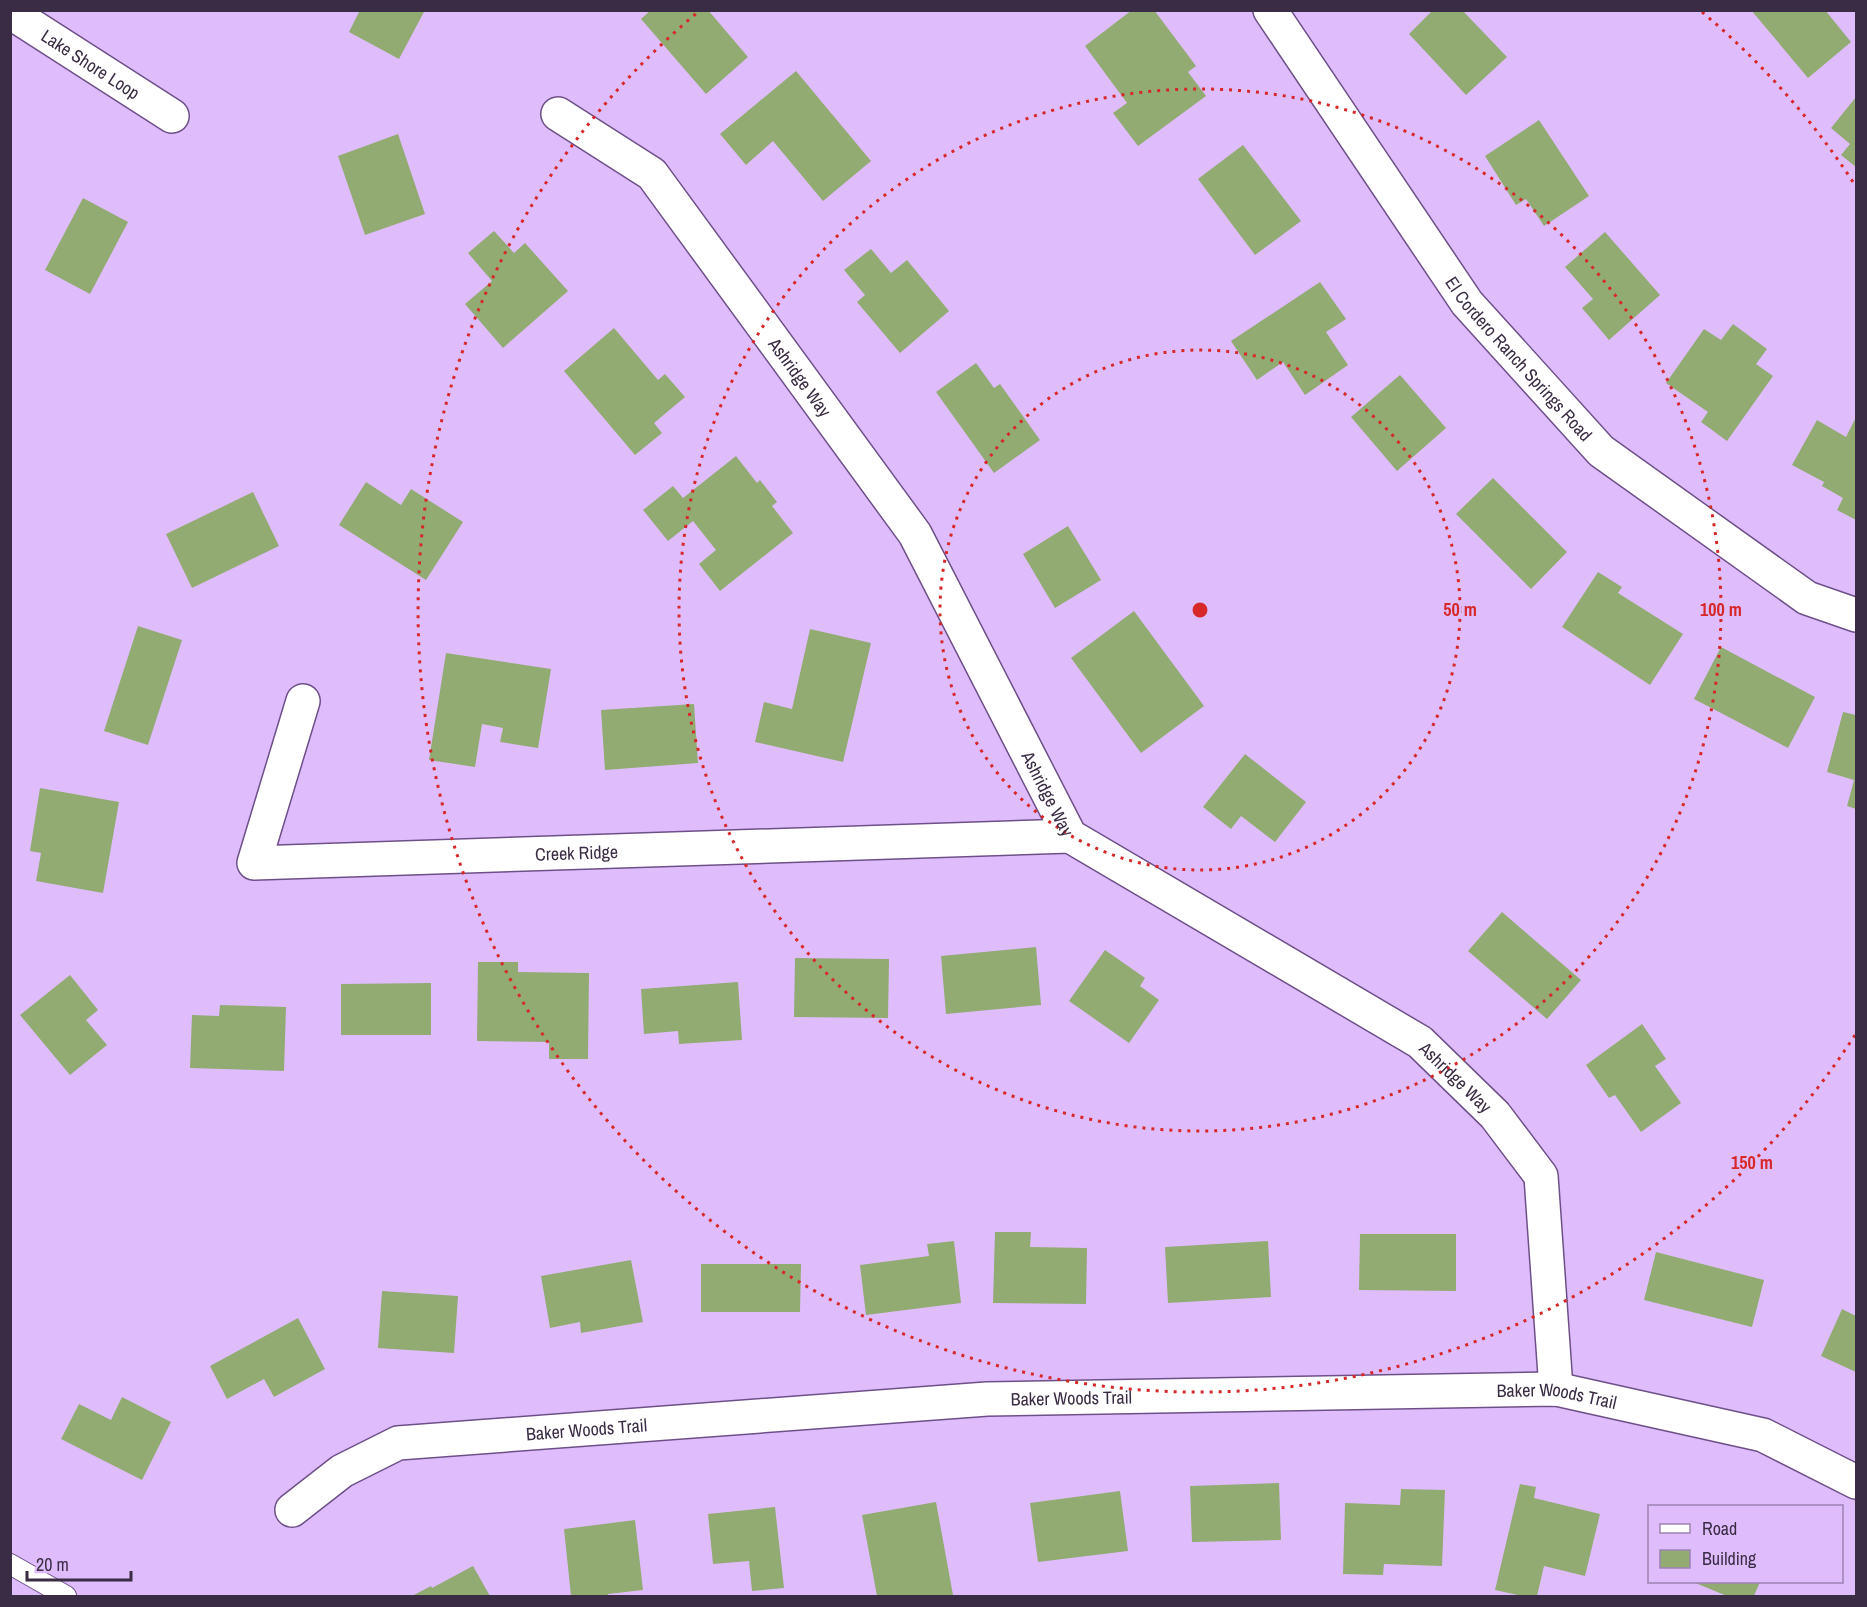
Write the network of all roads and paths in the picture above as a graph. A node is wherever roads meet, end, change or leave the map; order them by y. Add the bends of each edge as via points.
1 (1270, 10) edge
2 (10, 12) edge
3 (558, 114) dead end
4 (172, 116) dead end
5 (1857, 615) edge
6 (303, 701) dead end
7 (1070, 836) junction
8 (1556, 1389) junction
9 (1857, 1482) edge
10 (292, 1510) dead end
11 (10, 1564) edge
12 (66, 1596) edge

1 - 5 street, El Cordero Ranch Springs Road via 1467,303 1601,452 1808,598
2 - 4 street, Lake Shore Loop
3 - 7 street, Ashridge Way via 652,174 915,534
6 - 7 street, Creek Ridge via 254,863
7 - 8 street, Ashridge Way via 1420,1042 1495,1115 1541,1176
8 - 9 street, Baker Woods Trail via 1762,1435
8 - 10 street, Baker Woods Trail via 987,1399 398,1443 342,1471
11 - 12 lane

